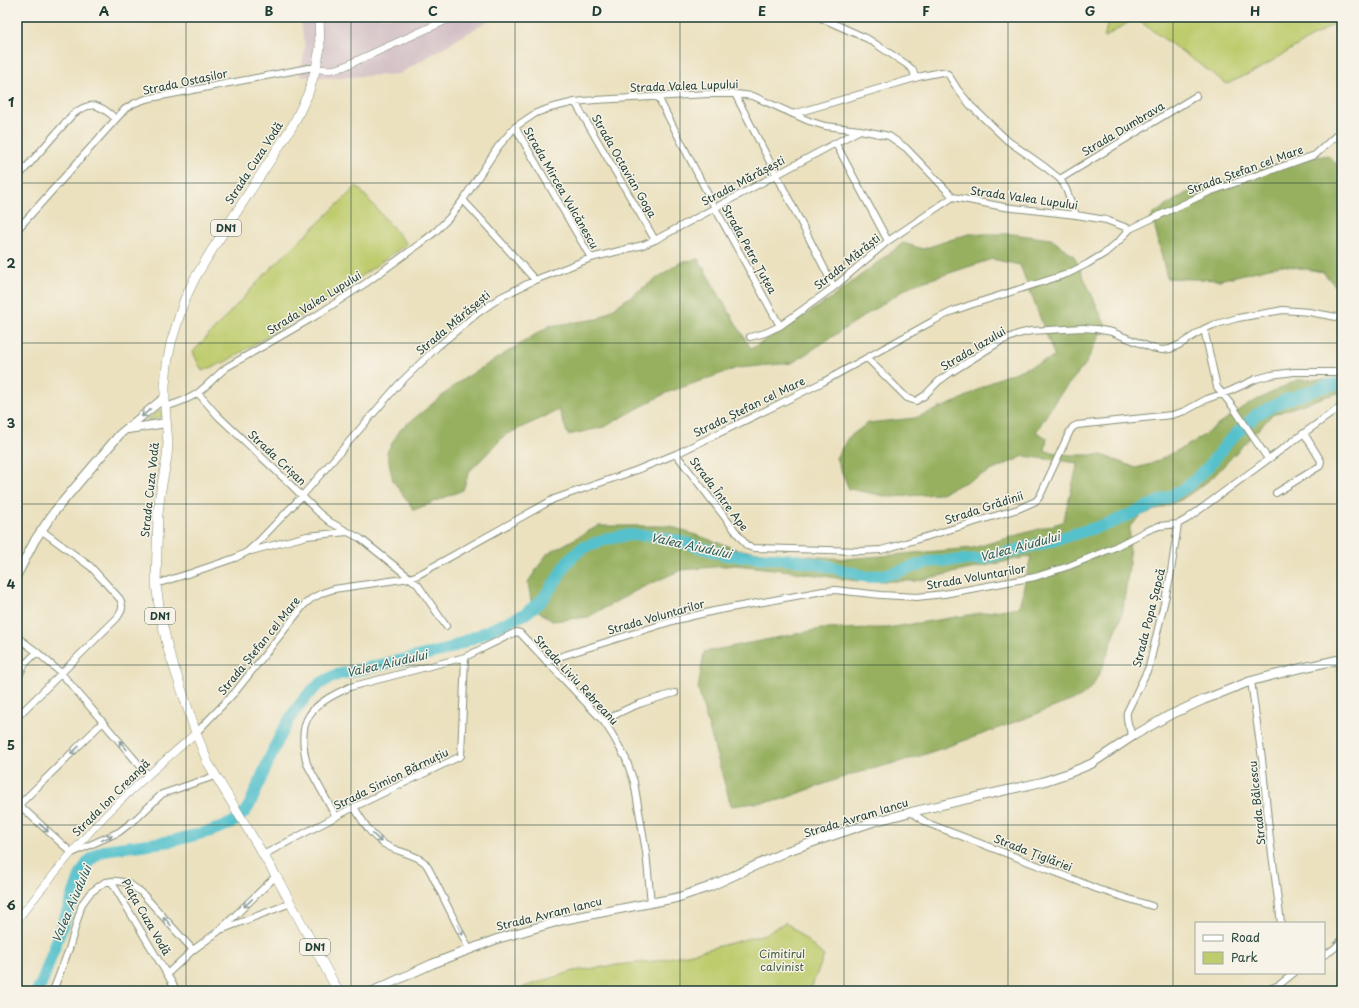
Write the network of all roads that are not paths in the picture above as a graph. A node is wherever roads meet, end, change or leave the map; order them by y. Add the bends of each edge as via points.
1 (319, 17) edge
2 (453, 17) edge
3 (819, 17) edge
4 (316, 68) junction
5 (915, 78) junction
6 (735, 94) junction
7 (1196, 96) dead end
8 (658, 97) junction
9 (575, 102) junction
10 (794, 114) junction
11 (116, 119) junction
12 (515, 127) junction
13 (860, 130) junction
14 (1342, 130) edge
15 (836, 144) junction
16 (776, 175) junction
17 (17, 178) edge
18 (1060, 179) junction
19 (953, 198) junction
20 (463, 200) junction
21 (715, 208) junction
22 (1076, 215) junction
23 (1130, 229) junction
24 (17, 230) edge
25 (655, 240) junction
26 (888, 241) junction
27 (591, 258) junction
28 (535, 280) junction
29 (834, 287) junction
30 (1342, 318) edge
31 (780, 326) junction
32 (1204, 329) junction
33 (750, 337) dead end
34 (867, 358) junction
35 (1342, 372) edge
36 (198, 393) junction
37 (1222, 394) junction
38 (164, 398) junction
39 (1342, 406) edge
40 (165, 407) junction
41 (166, 423) junction
42 (127, 429) junction
43 (1304, 433) junction
44 (676, 454) junction
45 (1268, 459) junction
46 (1276, 493) dead end
47 (302, 496) junction
48 (1178, 524) junction
49 (41, 530) junction
50 (347, 532) junction
51 (747, 546) joint
52 (247, 552) junction
53 (17, 575) edge
54 (410, 578) junction
55 (156, 584) junction
56 (446, 626) dead end
57 (17, 637) edge
58 (37, 652) junction
59 (466, 657) junction
60 (1341, 659) edge
61 (546, 661) junction
62 (61, 673) junction
63 (17, 680) edge
64 (1251, 681) junction
65 (675, 693) dead end
66 (17, 717) edge
67 (103, 722) junction
68 (604, 722) junction
69 (1342, 727) edge
70 (196, 733) junction
71 (1133, 736) junction
72 (148, 775) junction
73 (216, 776) junction
74 (18, 804) edge
75 (354, 807) junction
76 (911, 812) junction
77 (336, 817) junction
78 (72, 853) junction
79 (263, 855) junction
80 (276, 876) junction
81 (111, 881) junction
82 (291, 903) junction
83 (651, 903) junction
84 (1152, 906) dead end
85 (17, 920) edge
86 (1281, 922) edge
87 (219, 931) junction
88 (1342, 938) edge
89 (469, 949) junction
90 (193, 950) junction
91 (1325, 954) edge
92 (167, 974) junction
93 (1291, 974) edge
94 (53, 991) edge
95 (177, 991) edge
96 (338, 991) edge
97 (372, 991) edge
98 (1265, 991) edge

1 - 4 main road, Strada Cuza Vodă / DN1 via 320,48
2 - 4 street via 343,67 334,70
3 - 5 street via 868,39 906,64 913,70
4 - 11 street, Strada Ostașilor via 146,99 125,109
4 - 38 main road, Strada Cuza Vodă / DN1 via 308,94 293,125 210,253 184,300 171,343
5 - 10 street
5 - 18 street via 942,72 948,74 971,106 1008,141
6 - 8 street, Strada Valea Lupului
6 - 10 street, Strada Valea Lupului via 753,96
6 - 16 street
7 - 18 street, Strada Dumbrava
8 - 9 street, Strada Valea Lupului
8 - 21 street, Strada Petre Țuțea
9 - 12 street, Strada Valea Lupului via 536,113
9 - 25 street, Strada Octavian Goga
10 - 13 street, Strada Valea Lupului via 825,126
11 - 17 street via 102,107 94,105 80,109
11 - 24 street, Strada Ostașilor
12 - 20 street, Strada Valea Lupului via 498,147
12 - 27 street, Strada Mircea Vulcănescu
13 - 15 street, Strada Mărășești
13 - 19 street, Strada Valea Lupului via 895,139
14 - 23 street, Strada Ștefan cel Mare via 1315,154 1209,192
15 - 16 street, Strada Mărășești
15 - 26 street
16 - 21 street, Strada Mărășești
16 - 29 street
18 - 22 street
19 - 22 street, Strada Valea Lupului
19 - 26 street, Strada Mărăști
20 - 28 street
20 - 36 street, Strada Valea Lupului via 435,232 366,283 314,317 227,367
21 - 25 street, Strada Mărășești
21 - 31 street, Strada Petre Țuțea
22 - 23 street, Strada Valea Lupului via 1106,220
23 - 34 street, Strada Ștefan cel Mare via 1105,253 1067,274 953,312
25 - 27 street, Strada Mărășești
26 - 29 street, Strada Mărăști
27 - 28 street, Strada Mărășești
28 - 47 street, Strada Mărășești via 501,297 436,348 398,385
29 - 31 street, Strada Mărăști
30 - 32 street, Strada Iazului via 1282,310 1223,321
31 - 33 street, Strada Mărăști
32 - 34 street, Strada Iazului via 1181,344 1162,350 1096,329 1031,331 1018,334 1001,341 950,373 916,401 907,398
32 - 37 street via 1215,382
34 - 44 street, Strada Ștefan cel Mare via 773,408
35 - 37 street, Strada Grădinii via 1294,372 1271,375
36 - 40 street, Strada Valea Lupului
36 - 47 street, Strada Crișan via 218,416
37 - 45 street
37 - 51 street, Strada Grădinii via 1172,415 1073,427 1040,496 1036,501 1018,509 881,550
38 - 40 main road, Strada Cuza Vodă / DN1
38 -> 42 main road
39 - 43 street, Strada Voluntarilor
40 - 41 main road, Strada Cuza Vodă / DN1
41 - 42 main road
41 - 55 main road, Strada Cuza Vodă / DN1 via 168,443 158,514
42 - 49 main road via 97,460
43 - 45 street, Strada Voluntarilor
43 - 46 street via 1321,461 1320,466
44 - 51 street, Strada Între Ape
44 - 54 street, Strada Ștefan cel Mare via 554,499
45 - 48 street, Strada Voluntarilor
47 - 50 street, Strada Crișan via 324,517
47 - 52 street, Strada Mărășești
48 - 61 street, Strada Voluntarilor via 1159,526 1106,551 1035,577 944,594 917,596 835,590 816,592 676,620
48 - 71 street, Strada Popa Șapcă via 1170,578 1149,667 1127,712 1126,718
49 - 53 main road
49 - 62 street via 91,567 122,604 122,610 117,618
50 - 52 street via 307,536
50 - 54 street, Strada Crișan via 361,539
52 - 55 street, Strada Mărășești
54 - 56 street, Strada Crișan
54 - 70 street, Strada Ștefan cel Mare via 334,588 311,598 236,691
55 - 70 main road, Strada Cuza Vodă / DN1 via 165,638
57 - 58 street
58 - 62 street
58 - 63 street via 24,665
59 - 61 street, Strada Liviu Rebreanu via 516,632
59 - 75 street, Strada Simion Bărnuțiu via 461,756
59 - 77 street via 350,686 319,703 311,712 303,732 305,755 310,770
60 - 64 main road, Strada Avram Iancu
60 - 69 street
61 - 68 street, Strada Liviu Rebreanu
62 - 66 street
62 - 67 street
64 - 71 main road, Strada Avram Iancu via 1168,716
64 - 86 street, Strada Bălcescu
65 - 68 street via 631,708
72 -> 67 street
67 -> 74 street
68 - 83 street, Strada Liviu Rebreanu via 626,759 634,782 646,852
70 - 72 street, Strada Ion Creangă
70 - 73 main road, Strada Cuza Vodă / DN1
71 - 76 main road, Strada Avram Iancu via 1091,764 1069,773 1042,782
72 - 78 street, Strada Ion Creangă via 101,820
78 -> 73 street via 119,832 162,794
73 - 79 main road, Strada Cuza Vodă / DN1
74 -> 78 street
75 - 77 street, Strada Simion Bărnuțiu
75 -> 89 street via 374,836 392,849 418,858 424,863
76 - 83 main road, Strada Avram Iancu via 787,851 709,887
76 - 84 street, Strada Țiglăriei via 927,823 1097,889
77 - 79 street, Strada Simion Bărnuțiu
78 - 85 street, Strada Ion Creangă
79 - 80 main road, DN1
80 - 82 main road, DN1
80 -> 87 street
90 -> 81 street, Piața Cuza Vodă via 141,892 122,881
81 - 92 street, Piața Cuza Vodă
81 - 94 street via 95,888 82,904
82 - 87 street
82 - 96 main road, DN1
83 - 89 main road, Strada Avram Iancu via 563,920
87 - 90 street
88 - 91 street via 1333,950
89 - 97 main road, Strada Avram Iancu
90 - 92 street
92 - 95 street, Piața Cuza Vodă
93 - 98 street via 1279,985

